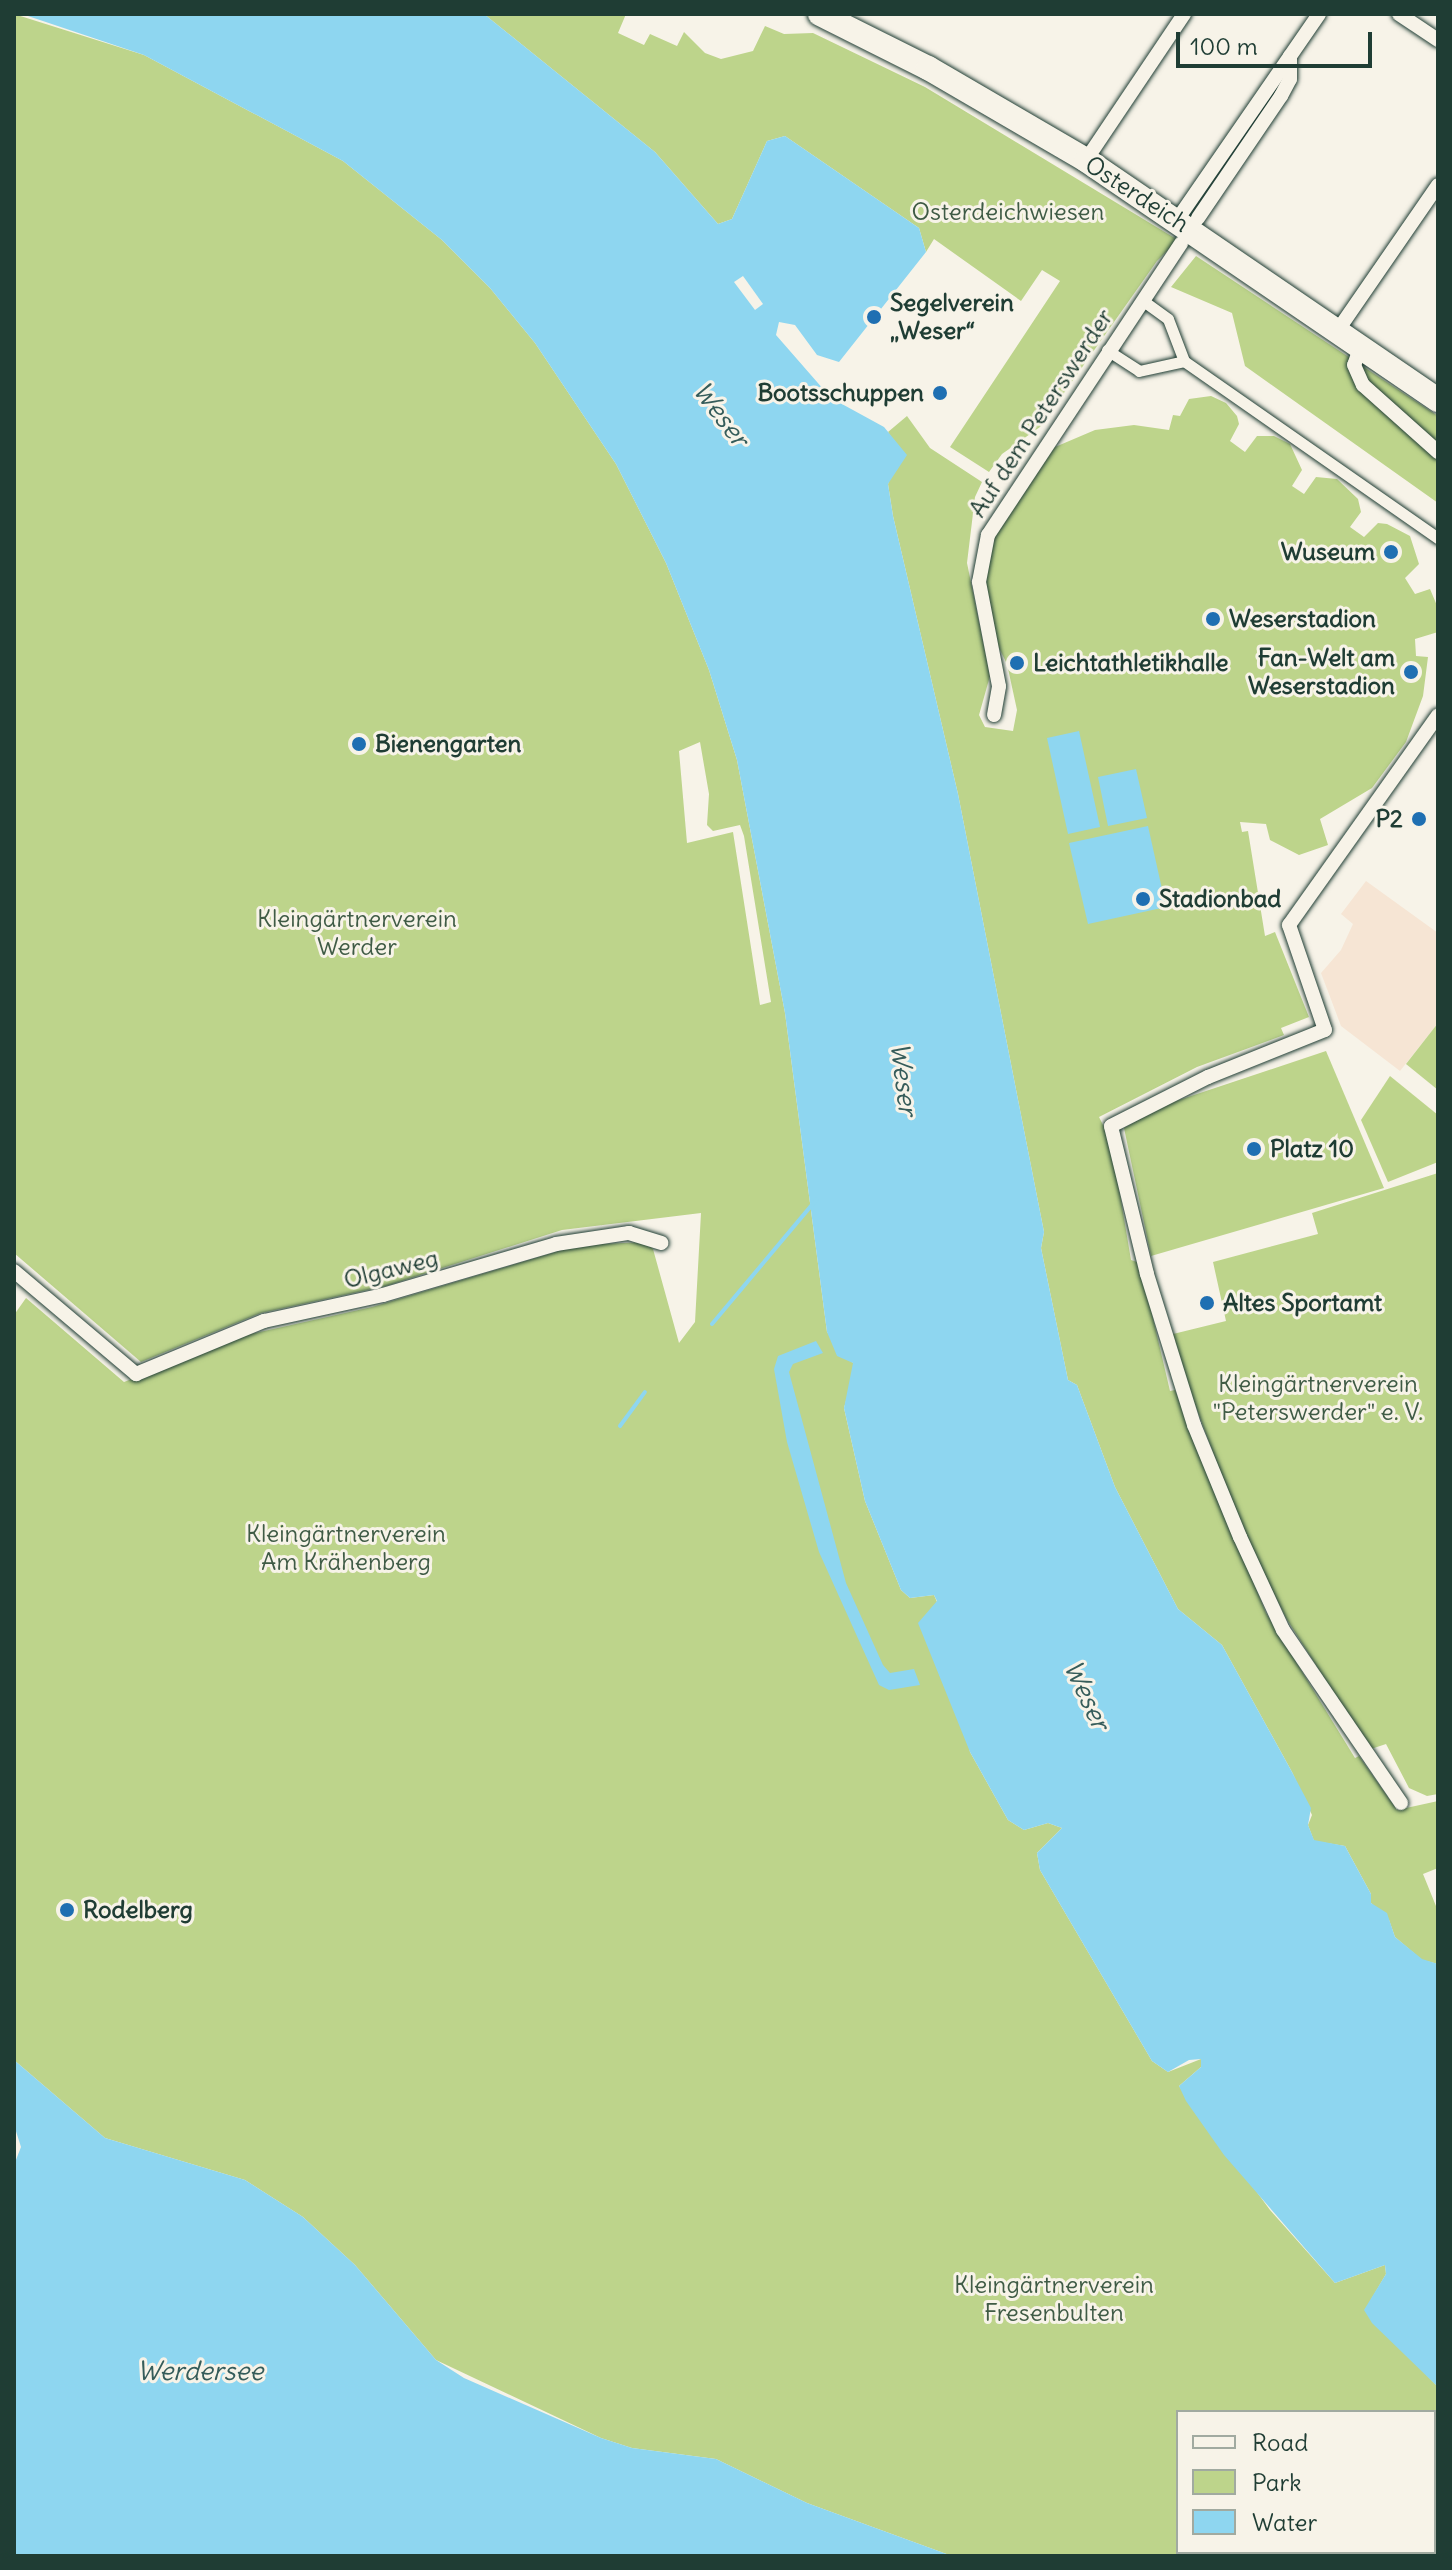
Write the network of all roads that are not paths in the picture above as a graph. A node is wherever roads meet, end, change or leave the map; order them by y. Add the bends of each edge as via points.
1 (820, 14) edge
2 (1184, 14) edge
3 (1319, 14) edge
4 (1399, 14) edge
5 (1438, 40) edge
6 (1290, 56) junction
7 (1086, 160) junction
8 (1438, 185) edge
9 (1185, 227) junction
10 (1142, 300) junction
11 (1338, 330) junction
12 (1361, 346) junction
13 (1107, 350) junction
14 (1184, 361) junction
15 (1438, 400) edge
16 (1438, 452) edge
17 (1438, 538) edge
18 (994, 715) dead end
19 (1438, 715) edge
20 (661, 1243) dead end
21 (14, 1271) edge
22 (1401, 1803) dead end

1 - 7 main road, Osterdeich via 928,68
2 - 7 street
3 - 6 street, Auf dem Peterswerder
4 - 5 street
6 - 9 street, Auf dem Peterswerder
6 - 9 street, Auf dem Peterswerder via 1290,79 1281,96
7 - 9 main road, Osterdeich
8 - 11 street
9 - 10 street, Auf dem Peterswerder
9 - 11 main road, Osterdeich
10 - 13 street, Auf dem Peterswerder
10 - 14 street via 1168,319
11 - 12 main road, Osterdeich
12 - 15 main road, Osterdeich
12 - 16 street via 1354,365 1363,385
13 - 14 street via 1139,371
13 - 18 street, Auf dem Peterswerder via 1012,495 982,551 979,582 999,686
14 - 17 street
19 - 22 street via 1289,925 1325,1030 1208,1077 1111,1126 1194,1425 1240,1537 1283,1630
20 - 21 street, Olgaweg via 629,1233 556,1244 396,1291 264,1321 136,1374

